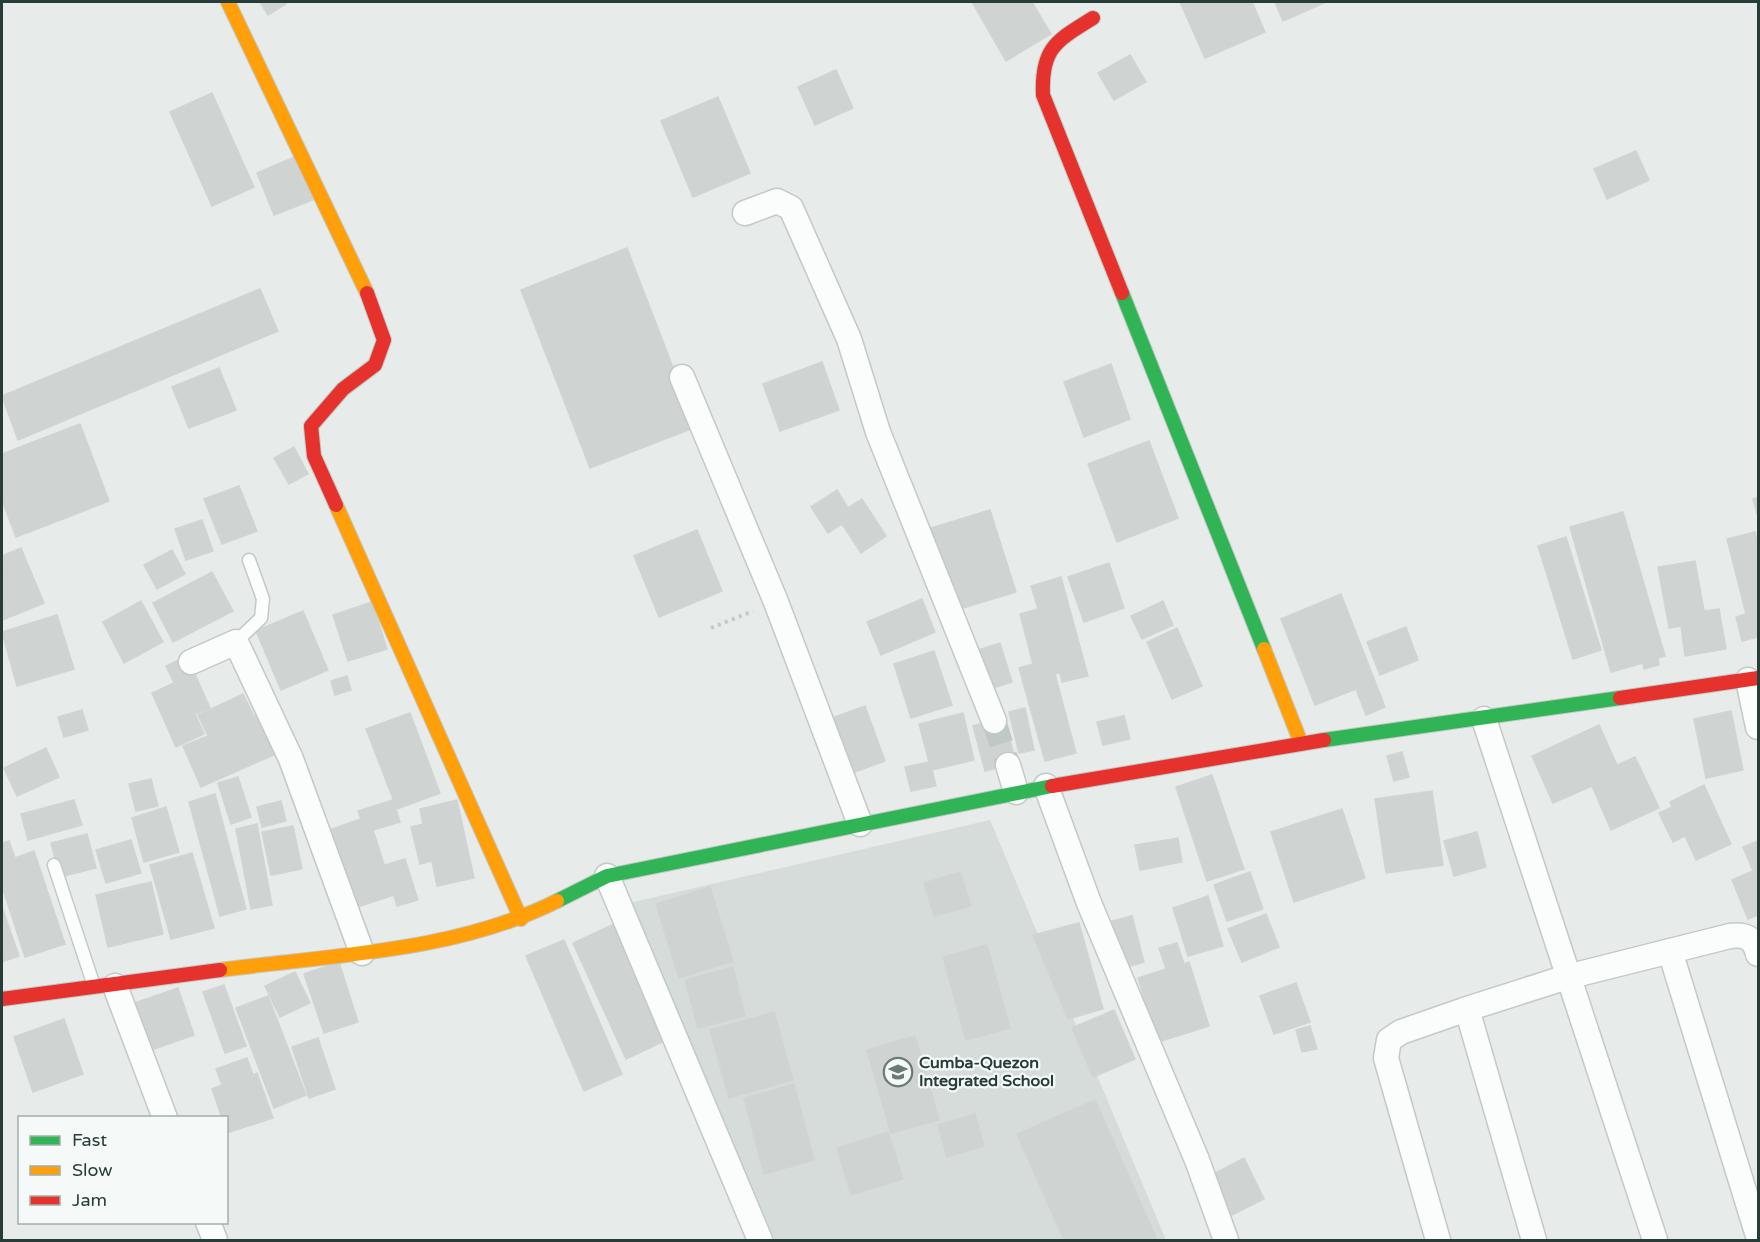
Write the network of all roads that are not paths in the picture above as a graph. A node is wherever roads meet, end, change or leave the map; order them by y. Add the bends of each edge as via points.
1 (228, 2) edge
2 (1093, 18) dead end
3 (745, 213) dead end
4 (682, 377) dead end
5 (249, 560) dead end
6 (236, 642) junction
7 (191, 662) dead end
8 (1753, 679) edge
9 (1484, 719) junction
10 (994, 721) tunnel mouth
11 (1758, 727) edge
12 (1301, 743) junction
13 (1008, 765) tunnel mouth
14 (1046, 786) junction
15 (1016, 792) junction
16 (860, 825) junction
17 (54, 865) dead end
18 (607, 876) junction
19 (521, 919) junction
20 (1670, 951) junction
21 (362, 953) junction
22 (1758, 954) edge
23 (1567, 977) junction
24 (105, 987) junction
25 (2, 999) edge
26 (1467, 1009) junction
27 (164, 1116) edge
28 (209, 1224) edge
29 (1758, 1236) edge
30 (215, 1240) edge
31 (760, 1240) edge
32 (1226, 1240) edge
33 (1438, 1240) edge
34 (1534, 1240) edge
35 (1655, 1240) edge

1 - 19 street via 368,292 384,340 375,365 343,389 311,426 314,456
2 - 12 street via 1050,46 1040,68 1043,95
3 - 10 street via 777,201 790,208 849,339 878,432
4 - 16 street via 776,602
5 - 6 lane via 263,599 261,618
6 - 7 street
6 - 21 street via 291,759
8 - 9 street
8 - 11 street
9 - 12 street
9 - 23 street
12 - 14 street
13 - 15 street
14 - 15 street
14 - 32 street via 1089,903 1197,1160
15 - 16 street
16 - 18 street
17 - 24 lane
18 - 19 street
18 - 31 street
19 - 21 street via 442,941
20 - 22 street via 1744,934 1755,943
20 - 23 street
20 - 29 street
21 - 24 street
23 - 26 street
23 - 35 street
24 - 25 street
24 - 27 street
26 - 33 street via 1401,1032 1389,1040 1386,1058
26 - 34 street
28 - 30 street

